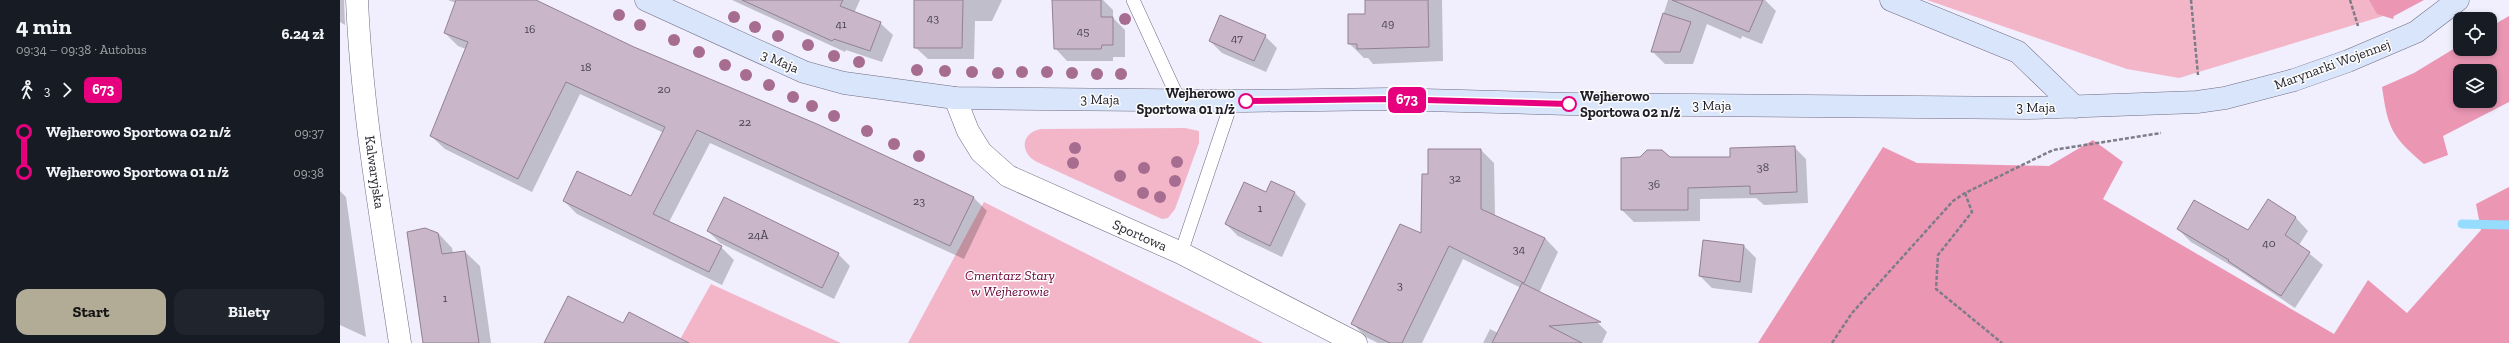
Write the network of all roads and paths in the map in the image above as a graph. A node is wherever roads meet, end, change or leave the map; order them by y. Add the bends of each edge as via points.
1 (357, 0) edge
2 (646, 0) edge
3 (1133, 0) edge
4 (1891, 0) edge
5 (2191, 0) edge
6 (2458, 0) edge
7 (2198, 79) dead end
8 (955, 98) junction
9 (1179, 100) junction
10 (1232, 101) junction
11 (2075, 107) junction
12 (2167, 132) dead end
13 (1966, 193) junction
14 (1181, 253) junction
15 (397, 343) edge
16 (400, 343) edge
17 (1356, 343) edge
18 (1832, 343) edge
19 (2002, 343) edge

1 - 16 street, Kalwaryjska via 373,164
2 - 8 main road, 3 Maja via 804,72 844,83
3 - 9 lane
4 - 11 main road via 2018,52
5 - 7 path
6 - 11 main road, Marynarki Wojennej via 2416,32 2348,61 2294,80 2204,101
8 - 9 main road, 3 Maja
8 - 14 street, Sportowa via 968,131 981,152 1008,176
9 - 10 main road, 3 Maja
10 - 11 main road, 3 Maja via 1388,99 1585,104
10 - 14 lane
12 - 13 path via 2053,150
13 - 18 path via 1953,201 1852,313
13 - 19 path via 1972,212 1938,255 1936,289
14 - 17 street, Sportowa
15 - 16 street

